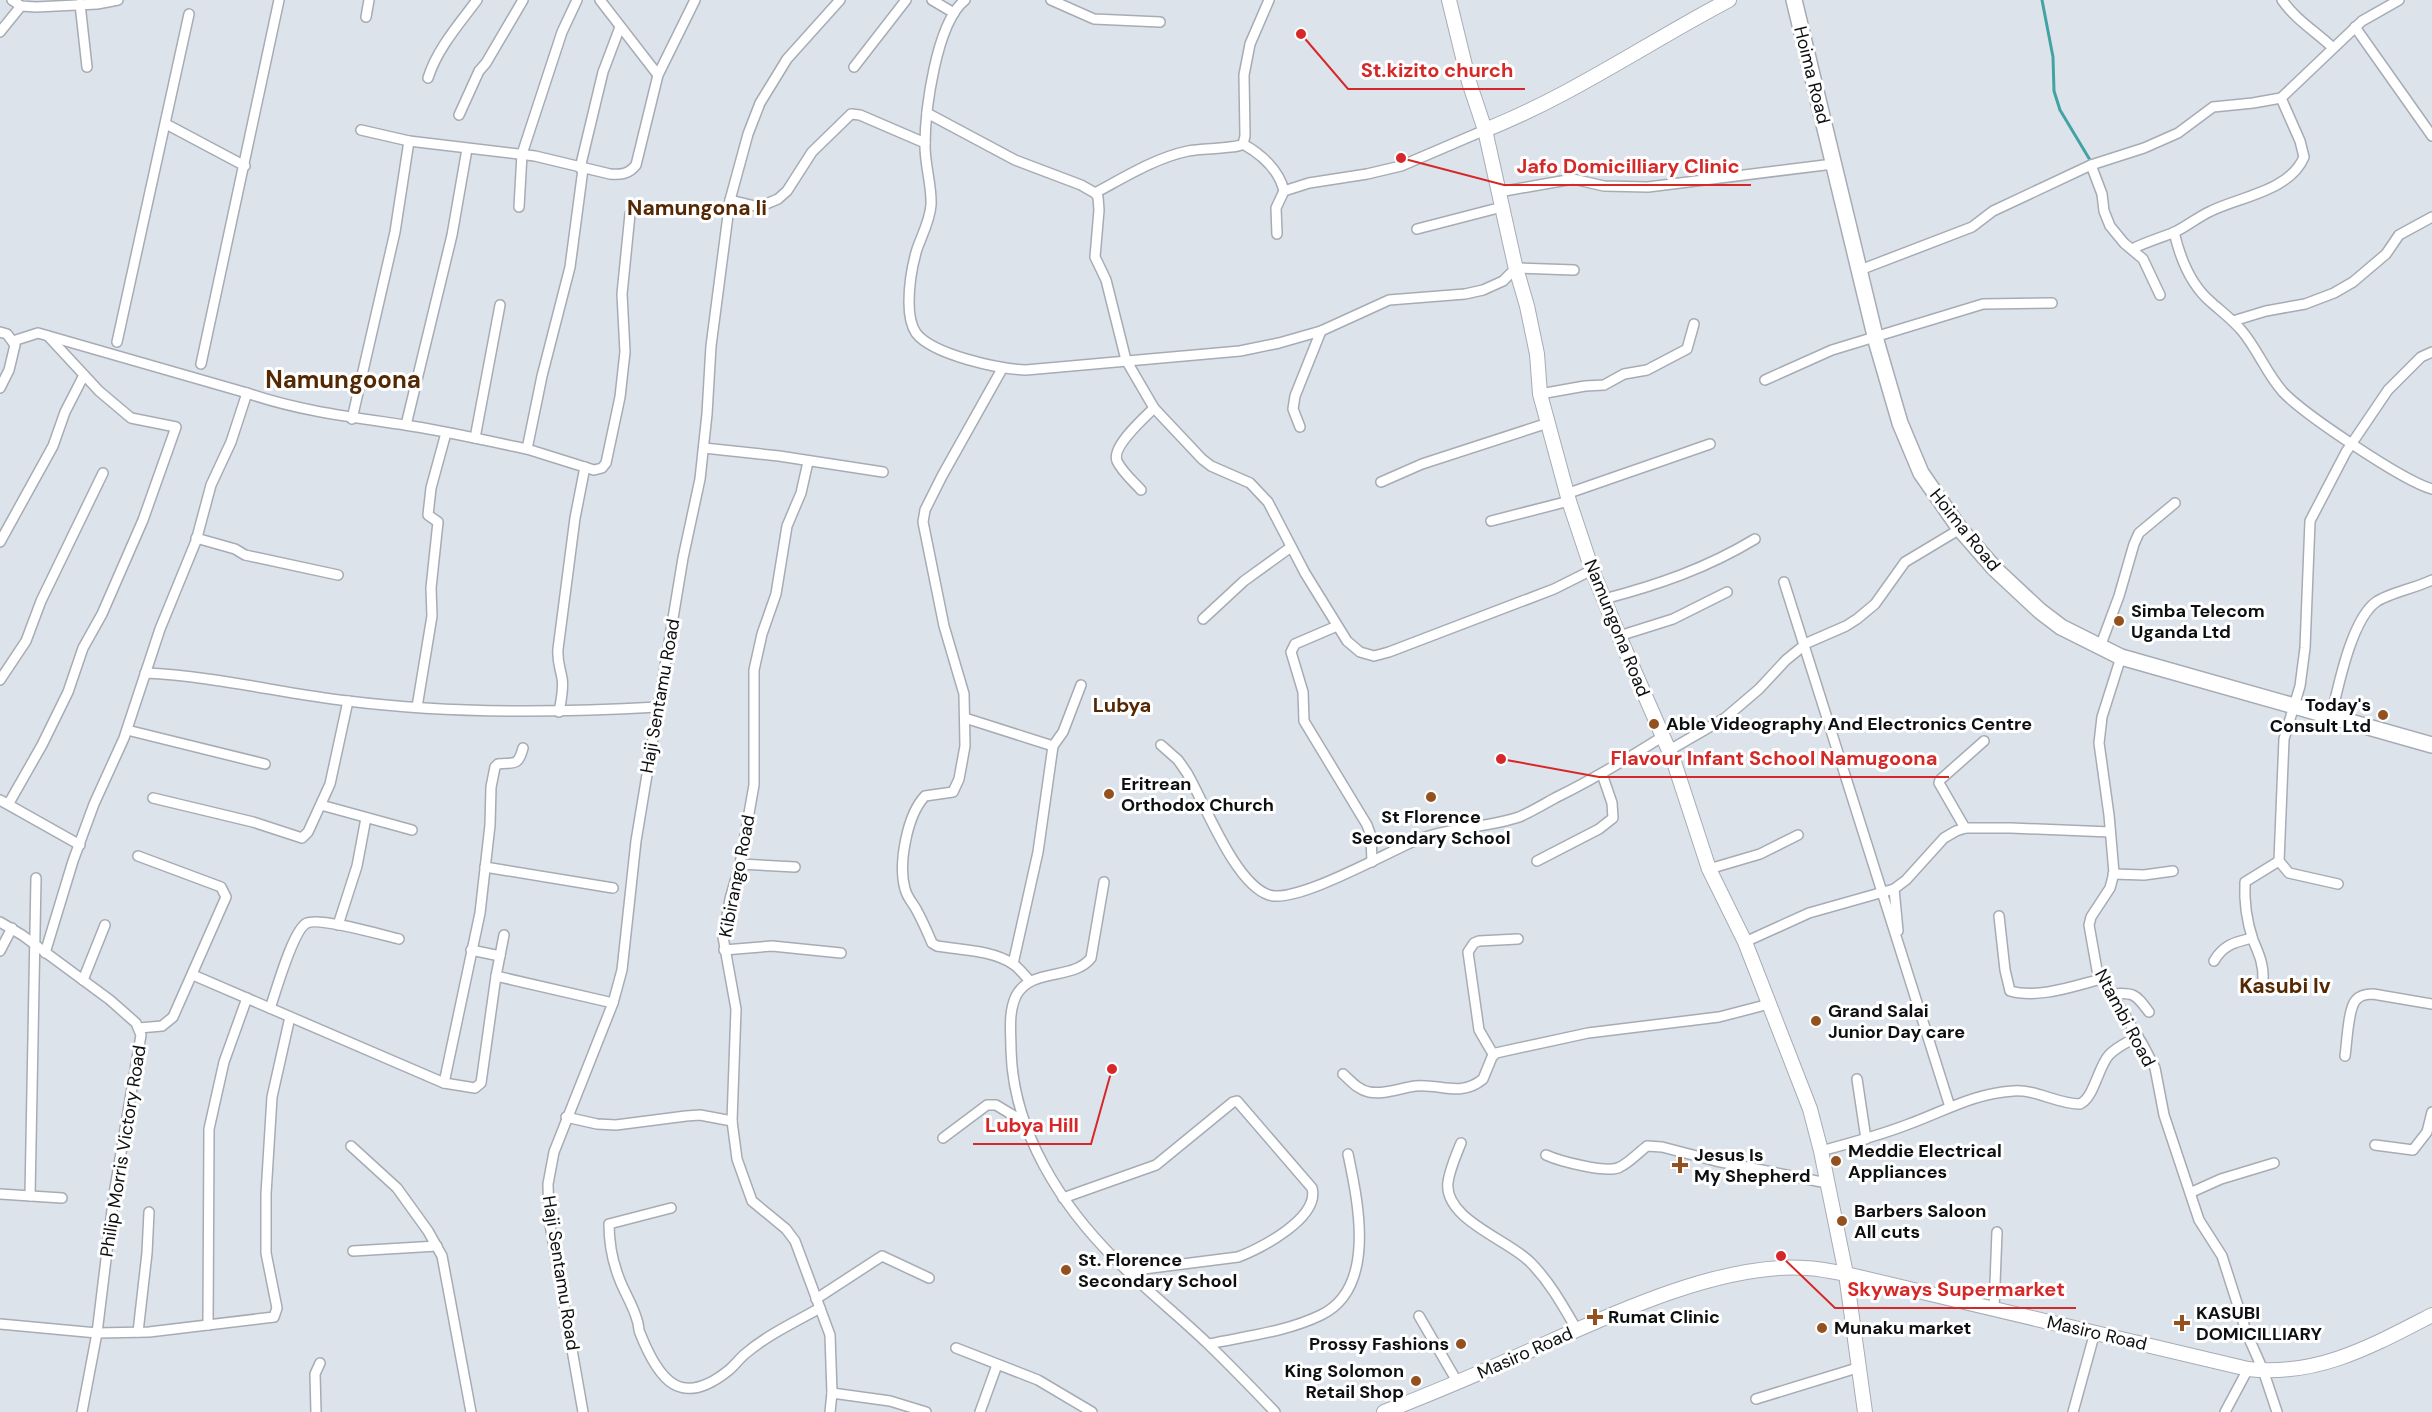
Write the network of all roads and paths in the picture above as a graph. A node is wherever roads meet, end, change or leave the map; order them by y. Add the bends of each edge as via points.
1 (12, 0) edge
2 (118, 0) edge
3 (279, 0) edge
4 (369, 0) edge
5 (477, 0) edge
6 (523, 0) edge
7 (577, 0) edge
8 (600, 0) edge
9 (696, 0) edge
10 (840, 0) edge
11 (906, 0) edge
12 (932, 0) edge
13 (965, 0) edge
14 (1051, 0) edge
15 (1269, 0) edge
16 (1449, 0) edge
17 (1729, 0) edge
18 (1794, 0) edge
19 (2282, 0) edge
20 (2399, 0) edge
21 (80, 4) junction
22 (21, 6) junction
23 (954, 13) junction
24 (189, 14) dead end
25 (366, 17) dead end
26 (1160, 22) dead end
27 (620, 27) junction
28 (2355, 27) junction
29 (0, 32) edge
30 (2332, 47) junction
31 (87, 67) dead end
32 (854, 67) dead end
33 (658, 75) junction
34 (428, 78) dead end
35 (2281, 98) junction
36 (927, 113) junction
37 (459, 115) dead end
38 (166, 124) junction
39 (361, 130) dead end
40 (1485, 130) junction
41 (2432, 136) edge
42 (410, 141) junction
43 (925, 143) junction
44 (1243, 144) junction
45 (467, 149) junction
46 (522, 154) junction
47 (1833, 164) junction
48 (2091, 165) junction
49 (245, 166) junction
50 (581, 168) junction
51 (1284, 191) junction
52 (1499, 192) junction
53 (1095, 193) junction
54 (730, 200) junction
55 (519, 207) dead end
56 (1502, 207) junction
57 (630, 214) dead end
58 (2432, 217) edge
59 (1417, 229) dead end
60 (2174, 232) junction
61 (1277, 234) dead end
62 (2132, 249) junction
63 (1516, 268) junction
64 (1574, 270) dead end
65 (1860, 270) junction
66 (2160, 295) dead end
67 (2052, 303) dead end
68 (500, 305) dead end
69 (2233, 321) junction
70 (1694, 324) dead end
71 (1321, 331) junction
72 (0, 332) edge
73 (48, 336) junction
74 (1875, 336) junction
75 (13, 341) junction
76 (117, 342) dead end
77 (2432, 352) edge
78 (1126, 360) junction
79 (201, 364) dead end
80 (1002, 369) junction
81 (84, 375) junction
82 (1765, 381) dead end
83 (0, 388) edge
84 (247, 393) junction
85 (1540, 394) junction
86 (1154, 408) junction
87 (352, 419) junction
88 (1548, 423) junction
89 (406, 425) junction
90 (1300, 427) dead end
91 (446, 433) junction
92 (475, 438) junction
93 (2352, 443) junction
94 (1710, 444) dead end
95 (704, 448) junction
96 (527, 449) junction
97 (807, 462) junction
98 (585, 467) junction
99 (883, 472) dead end
100 (103, 473) dead end
101 (1381, 482) dead end
102 (2432, 489) edge
103 (1142, 490) dead end
104 (1568, 497) junction
105 (2175, 503) dead end
106 (1491, 521) dead end
107 (1960, 529) junction
108 (196, 538) junction
109 (1755, 539) dead end
110 (0, 542) edge
111 (1291, 547) junction
112 (1592, 570) junction
113 (338, 575) dead end
114 (2432, 580) edge
115 (1784, 582) dead end
116 (1727, 592) dead end
117 (1604, 599) junction
118 (1203, 619) dead end
119 (1337, 626) junction
120 (1619, 636) junction
121 (2100, 647) junction
122 (2121, 657) junction
123 (145, 673) junction
124 (0, 680) edge
125 (1081, 685) dead end
126 (348, 701) junction
127 (2293, 706) junction
128 (417, 707) junction
129 (658, 707) junction
130 (559, 712) junction
131 (2331, 717) junction
132 (965, 718) junction
133 (127, 730) junction
134 (1662, 737) junction
135 (1984, 741) dead end
136 (1161, 745) dead end
137 (2432, 745) edge
138 (1053, 746) junction
139 (523, 748) dead end
140 (1668, 751) junction
141 (265, 764) dead end
142 (1602, 774) junction
143 (153, 798) dead end
144 (4, 802) edge
145 (321, 805) junction
146 (366, 818) junction
147 (1965, 828) junction
148 (412, 830) dead end
149 (2110, 832) junction
150 (1798, 835) dead end
151 (80, 845) junction
152 (138, 856) dead end
153 (1537, 861) dead end
154 (2279, 861) junction
155 (1372, 862) junction
156 (740, 864) junction
157 (485, 867) junction
158 (795, 867) dead end
159 (1709, 869) junction
160 (2173, 871) dead end
161 (2113, 874) junction
162 (36, 878) dead end
163 (1104, 882) dead end
164 (2338, 884) dead end
165 (613, 888) dead end
166 (1894, 889) junction
167 (1999, 916) dead end
168 (0, 922) edge
169 (105, 925) dead end
170 (338, 925) junction
171 (12, 928) junction
172 (504, 935) dead end
173 (1898, 935) dead end
174 (2253, 938) junction
175 (399, 939) dead end
176 (1518, 939) dead end
177 (1745, 942) junction
178 (471, 950) junction
179 (724, 950) junction
180 (0, 951) edge
181 (45, 953) junction
182 (842, 953) dead end
183 (500, 956) junction
184 (2214, 961) dead end
185 (1013, 964) junction
186 (193, 975) junction
187 (496, 976) junction
188 (2101, 979) junction
189 (83, 980) junction
190 (1030, 981) junction
191 (2263, 981) dead end
192 (2112, 994) junction
193 (247, 998) junction
194 (613, 1003) junction
195 (1769, 1004) junction
196 (2432, 1004) edge
197 (270, 1008) junction
198 (2149, 1012) dead end
199 (290, 1017) junction
200 (139, 1028) junction
201 (2138, 1036) junction
202 (1493, 1054) junction
203 (2345, 1056) dead end
204 (1343, 1074) dead end
205 (1857, 1079) dead end
206 (444, 1083) junction
207 (1950, 1107) junction
208 (2432, 1112) edge
209 (566, 1117) junction
210 (732, 1121) junction
211 (1024, 1122) junction
212 (943, 1138) dead end
213 (1866, 1139) junction
214 (1461, 1143) dead end
215 (2376, 1145) dead end
216 (351, 1146) dead end
217 (1821, 1151) junction
218 (1348, 1154) dead end
219 (1546, 1155) dead end
220 (2274, 1163) dead end
221 (1827, 1183) junction
222 (2192, 1192) junction
223 (0, 1194) edge
224 (30, 1196) junction
225 (62, 1198) dead end
226 (1063, 1198) junction
227 (671, 1208) dead end
228 (149, 1212) dead end
229 (1997, 1232) dead end
230 (437, 1246) junction
231 (353, 1251) dead end
232 (1128, 1271) junction
233 (1846, 1274) junction
234 (928, 1278) dead end
235 (818, 1304) junction
236 (1994, 1309) junction
237 (2432, 1315) edge
238 (1419, 1316) dead end
239 (0, 1324) edge
240 (208, 1325) junction
241 (1577, 1330) junction
242 (138, 1332) junction
243 (2095, 1332) junction
244 (97, 1333) junction
245 (1209, 1344) junction
246 (956, 1348) dead end
247 (320, 1363) dead end
248 (997, 1365) junction
249 (1857, 1368) junction
250 (2248, 1369) junction
251 (2264, 1370) junction
252 (1458, 1383) junction
253 (832, 1393) junction
254 (1756, 1399) dead end
255 (82, 1412) edge
256 (316, 1412) edge
257 (471, 1412) edge
258 (583, 1412) edge
259 (830, 1412) edge
260 (926, 1412) edge
261 (980, 1412) edge
262 (1092, 1412) edge
263 (1275, 1412) edge
264 (1384, 1412) edge
265 (1864, 1412) edge
266 (2073, 1412) edge
267 (2225, 1412) edge
268 (2277, 1412) edge

1 - 22 street
2 - 21 street
3 - 49 street
4 - 25 street
5 - 34 street via 446,43
6 - 37 street via 479,71
7 - 46 street via 562,32
8 - 27 street
9 - 33 street
10 - 54 street, Haji Sentamu Road via 797,46 769,88 751,125
11 - 32 street
12 - 23 street
13 - 23 street
14 - 26 street via 1094,20
15 - 44 street via 1250,44 1244,75
16 - 40 street, Namungona Road
17 - 40 street via 1560,96
18 - 47 main road, Hoima Road
19 - 30 street via 2305,26
20 - 28 street
21 - 22 street
21 - 31 street
22 - 29 street
23 - 36 street via 934,68
24 - 38 street
27 - 33 street
27 - 50 street via 603,72
28 - 30 street
28 - 41 street
30 - 35 street
33 - 50 street via 639,156 632,170 620,175
35 - 48 street via 2213,107 2178,133
35 - 60 street via 2300,141 2302,161 2279,184 2210,211
36 - 43 street
36 - 53 street via 1015,160
38 - 49 street
38 - 76 street
39 - 42 street
40 - 51 street via 1401,166
40 - 52 street, Namungona Road
42 - 45 street
42 - 87 street via 395,232
43 - 54 street via 851,114 812,152 778,199 759,207
43 - 80 street via 931,204 909,283 911,321 924,340 950,353
44 - 51 street via 1274,170
44 - 53 street via 1173,154
45 - 46 street
45 - 89 street via 452,235
46 - 50 street
46 - 55 street
47 - 52 street via 1648,187 1609,186 1573,179
47 - 65 main road, Hoima Road
48 - 62 street via 2110,226
48 - 65 street via 1993,212 1972,227
49 - 79 street
50 - 96 street via 570,267
51 - 61 street via 1276,208
52 - 56 street, Namungona Road
53 - 78 street via 1100,210 1095,257 1106,280
54 - 95 street, Haji Sentamu Road via 711,346
56 - 59 street
56 - 63 street, Namungona Road
57 - 98 street via 622,294 626,342 620,397 606,463 599,470
58 - 69 street via 2399,235 2386,254 2353,282 2334,292 2305,304
60 - 62 street
60 - 69 street via 2180,259 2192,279 2209,301
62 - 66 street via 2143,259
63 - 64 street
63 - 71 street via 1503,281 1483,290 1389,300
63 - 85 street, Namungona Road via 1537,354
65 - 74 main road, Hoima Road
67 - 74 street via 1983,304
68 - 92 street
69 - 93 street via 2283,392
70 - 85 street via 1687,349 1647,370 1624,374 1604,385
71 - 78 street via 1240,351
71 - 90 street via 1295,396 1293,409
72 - 75 street
73 - 75 street via 38,333
73 - 81 street
73 - 84 street
74 - 82 street via 1832,350
74 - 107 main road, Hoima Road via 1910,449 1933,492
75 - 83 street via 9,370
77 - 93 street via 2421,357 2388,390
78 - 80 street via 1050,370
78 - 86 street
80 - 132 street via 942,476 923,522 944,626 964,694
81 - 110 street via 52,446
81 - 144 street via 131,418 176,427 143,520 83,648 68,692 42,745
84 - 87 street
84 - 108 street via 211,485
85 - 88 street, Namungona Road
86 - 103 street via 1116,453 1118,463
86 - 111 street via 1202,459 1258,490
87 - 89 street
88 - 101 street
88 - 104 street, Namungona Road
89 - 91 street
91 - 92 street
91 - 128 street via 428,515 438,522 432,616
92 - 96 street
93 - 102 street
93 - 127 street via 2310,520 2305,648
94 - 104 street
95 - 97 street
95 - 129 street, Haji Sentamu Road
96 - 98 street
97 - 99 street
97 - 156 street, Kibirango Road via 754,670 754,785
98 - 130 street via 558,649 557,665 562,679
100 - 124 street via 45,592 27,641
104 - 106 street
104 - 112 street, Namungona Road
105 - 121 street via 2139,533
107 - 121 main road, Hoima Road via 2040,611
107 - 140 street via 1905,562 1875,604 1857,619 1807,643 1725,718
108 - 113 street via 245,555
108 - 123 street
109 - 117 street via 1703,568
111 - 118 street via 1244,581
111 - 119 street
112 - 117 street, Namungona Road
112 - 119 street via 1554,589 1374,656 1360,652
114 - 131 street via 2374,604 2347,654
115 - 207 street
116 - 120 street via 1673,619
117 - 120 street, Namungona Road
119 - 155 street via 1295,644 1291,652 1303,692 1304,721 1367,825
120 - 134 street, Namungona Road
121 - 122 main road, Hoima Road
122 - 127 main road, Hoima Road
122 - 149 street, Ntambi Road via 2102,717 2099,743
123 - 126 street via 182,675
123 - 133 street
125 - 138 street via 1063,732
126 - 128 street
126 - 145 street via 330,784
127 - 131 main road, Hoima Road
127 - 154 street via 2283,739
128 - 130 street
129 - 130 street
129 - 194 street, Haji Sentamu Road via 636,841 622,970
131 - 137 main road, Hoima Road
132 - 138 street
132 - 185 street via 963,764 955,789 949,794 923,798 908,831 904,889 934,945 981,953
133 - 141 street
133 - 151 street
134 - 140 street, Namungona Road
134 - 142 street
135 - 147 street via 1939,783
136 - 155 street via 1187,773 1237,867 1263,892 1277,897 1286,895
138 - 185 street via 1038,852
139 - 157 street via 513,764 495,767
140 - 159 street, Namungona Road
142 - 153 street via 1613,818
142 - 155 street via 1519,817 1442,831
143 - 145 street via 253,822 299,838 306,836
144 - 151 street
145 - 146 street
146 - 148 street
146 - 170 street via 357,866
147 - 149 street
147 - 166 street via 1944,838
149 - 161 street, Ntambi Road
150 - 159 street via 1760,854
151 - 181 street
152 - 186 street via 221,887 225,892 225,901
154 - 164 street via 2289,873
154 - 174 street via 2245,882
156 - 158 street
156 - 179 street, Kibirango Road via 726,919
157 - 165 street
157 - 178 street
159 - 177 street, Namungona Road
160 - 161 street
161 - 188 street, Ntambi Road via 2110,888 2089,925
162 - 224 street
163 - 190 street via 1088,961
166 - 173 street
166 - 177 street via 1809,913
167 - 188 street via 2010,991 2023,994
168 - 171 street, Philip Morris Victory Road
169 - 189 street
170 - 175 street
170 - 197 street via 309,922 300,928
171 - 180 street
171 - 181 street, Philip Morris Victory Road
172 - 183 street
174 - 184 street via 2230,944 2220,950
174 - 191 street via 2261,957
176 - 202 street via 1474,943 1468,952 1479,1030
177 - 195 street, Namungona Road
178 - 183 street
178 - 206 street
179 - 182 street via 772,946
179 - 210 street, Kibirango Road via 736,1009
181 - 189 street, Philip Morris Victory Road
183 - 187 street
185 - 190 street
186 - 193 street
186 - 200 street via 168,1023
187 - 194 street
187 - 206 street via 481,1083 476,1088
188 - 192 street, Ntambi Road
189 - 200 street, Philip Morris Victory Road
190 - 211 street via 1016,997 1010,1026 1015,1090
192 - 198 street via 2132,993
192 - 201 street, Ntambi Road
193 - 197 street
193 - 240 street via 224,1062 209,1129
194 - 209 street, Haji Sentamu Road
195 - 202 street via 1708,1019 1588,1033
195 - 217 street, Namungona Road via 1810,1109
196 - 203 street via 2373,994 2356,999
197 - 199 street
199 - 206 street
199 - 240 street via 272,1097 266,1194 266,1253 276,1313 269,1319
200 - 244 street, Philip Morris Victory Road via 141,1042 114,1194
201 - 207 street via 2110,1052 2089,1096 2080,1104 2015,1091 1976,1096
201 - 222 street, Ntambi Road via 2155,1068 2164,1115
202 - 204 street via 1483,1079 1466,1088 1419,1086 1378,1094 1359,1090
205 - 213 street
207 - 213 street
208 - 215 street via 2427,1132 2413,1150
209 - 210 street via 616,1125 693,1115
209 - 258 street, Haji Sentamu Road via 549,1170 547,1204
210 - 235 street, Kibirango Road via 737,1159 752,1201 795,1240
211 - 212 street via 996,1105 987,1105
211 - 226 street
213 - 217 street
214 - 241 street via 1448,1183 1454,1205 1465,1217 1529,1261 1552,1287
216 - 230 street via 397,1188
217 - 221 street, Namungona Road
218 - 245 street via 1359,1203 1359,1232 1358,1260 1345,1296 1323,1314 1294,1326
219 - 221 street via 1599,1169 1619,1169 1647,1146 1662,1147
220 - 222 street
221 - 233 street, Namungona Road
222 - 251 street, Ntambi Road via 2199,1220 2222,1256 2247,1334
223 - 224 street
224 - 225 street
226 - 232 street
226 - 232 street via 1156,1165 1237,1101 1312,1188 1312,1200 1299,1218 1254,1251 1238,1257
227 - 235 street via 609,1224 618,1276 639,1330 668,1382 675,1387 686,1389 707,1384
228 - 242 street
229 - 236 street
230 - 231 street
230 - 257 street via 445,1269
232 - 245 street
233 - 236 street, Masiro Road
233 - 241 street, Masiro Road via 1797,1268 1734,1274 1665,1295
233 - 249 street, Namungona Road
234 - 235 street via 882,1256
235 - 253 street, Kibirango Road via 830,1335
236 - 243 street, Masiro Road
237 - 251 street, Masiro Road via 2331,1362
238 - 252 street
239 - 244 street
240 - 242 street
241 - 252 street, Masiro Road
242 - 244 street
243 - 250 street, Masiro Road
243 - 266 street
244 - 255 street, Philip Morris Victory Road
245 - 263 street
246 - 248 street
247 - 256 street via 315,1374
248 - 261 street
248 - 262 street via 1038,1380
249 - 254 street
249 - 265 street, Namungona Road
250 - 251 street, Masiro Road
250 - 267 street
251 - 268 street, Ntambi Road
252 - 264 street, Masiro Road
253 - 259 street, Kibirango Road
253 - 260 street via 890,1401

